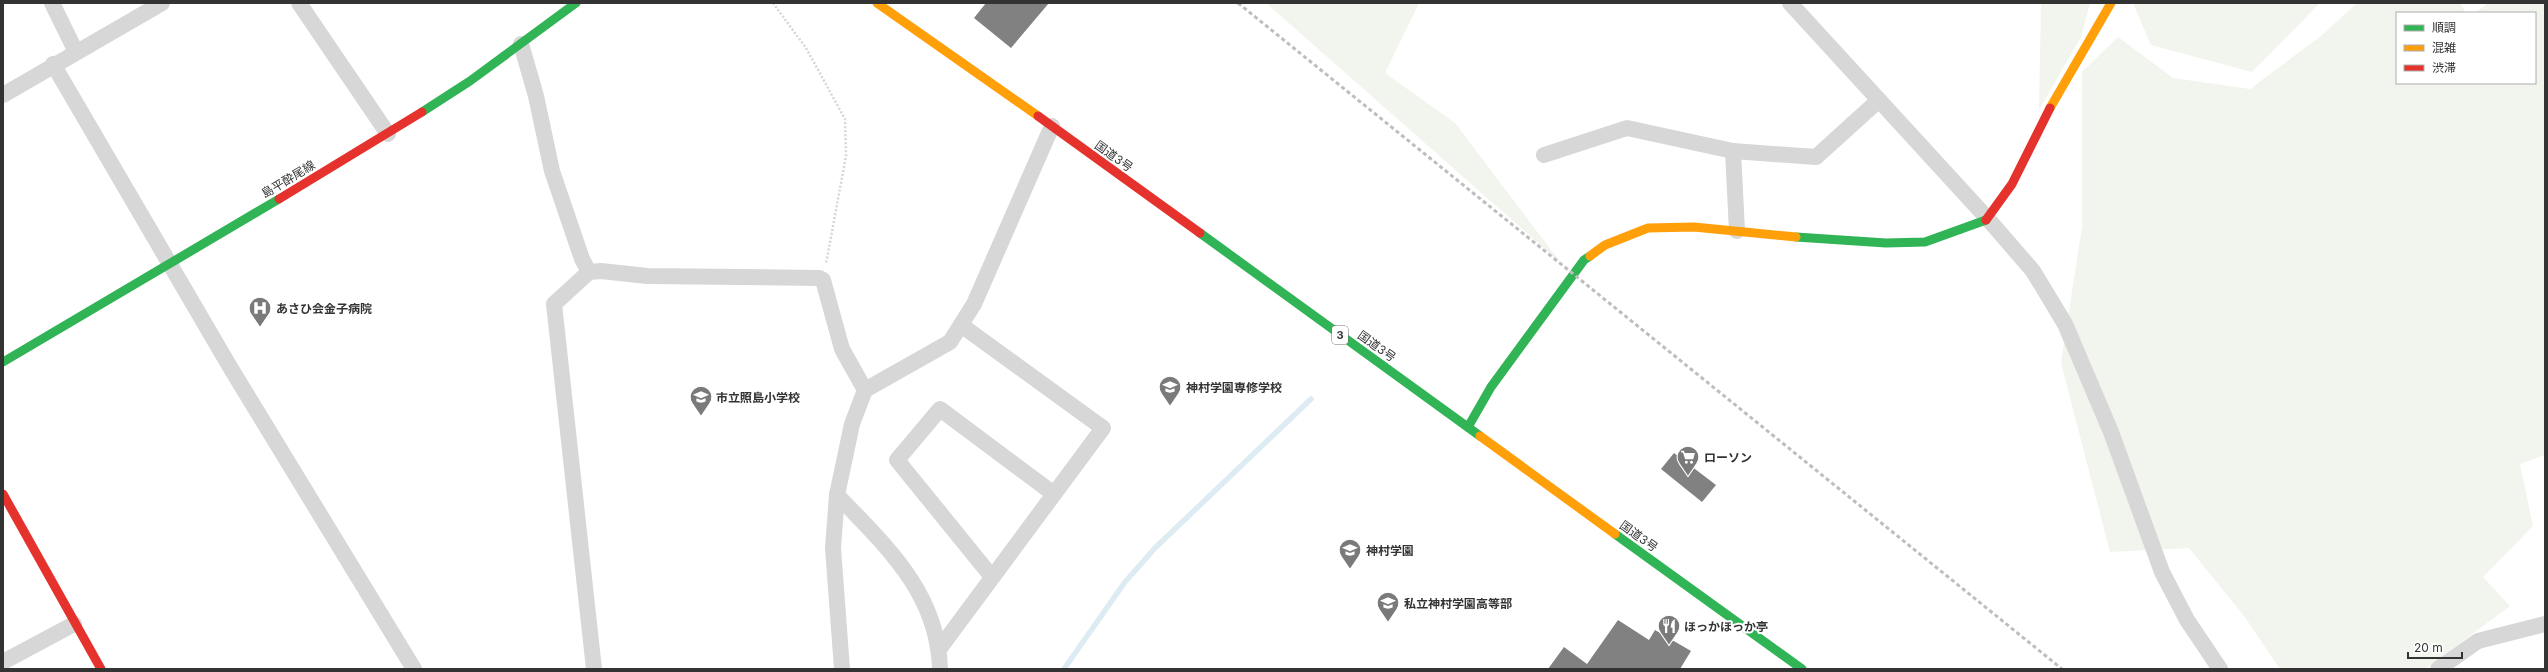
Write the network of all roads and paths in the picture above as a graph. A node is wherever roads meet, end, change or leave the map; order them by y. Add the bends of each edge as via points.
1 (52, 3) edge
2 (162, 3) edge
3 (299, 3) edge
4 (576, 3) edge
5 (773, 3) edge
6 (877, 3) edge
7 (1790, 3) edge
8 (2111, 3) edge
9 (521, 44) junction
10 (76, 52) junction
11 (53, 64) junction
12 (3, 95) edge
13 (1879, 100) junction
14 (1052, 126) junction
15 (388, 134) junction
16 (1733, 151) junction
17 (1544, 155) dead end
18 (1988, 218) junction
19 (1737, 231) junction
20 (170, 263) junction
21 (589, 272) junction
22 (823, 280) junction
23 (961, 325) junction
24 (3, 362) edge
25 (865, 390) junction
26 (1468, 427) junction
27 (3, 494) edge
28 (1054, 494) junction
29 (837, 495) junction
30 (992, 577) junction
31 (74, 624) junction
32 (2545, 624) edge
33 (940, 648) junction
34 (3, 662) edge
35 (101, 669) edge
36 (414, 669) edge
37 (594, 669) edge
38 (842, 669) edge
39 (940, 669) edge
40 (1802, 669) edge
41 (2220, 669) edge
42 (2438, 669) edge

1 - 10 street
2 - 10 street
3 - 15 street
4 - 9 main road, 島平酔尾線
5 - 22 path via 806,48 845,119 846,156
6 - 14 main road, 国道3号 / 3
7 - 13 street
8 - 18 main road via 2052,104 2012,184
9 - 15 main road, 島平酔尾線 via 470,81
9 - 21 street via 536,96 552,171 582,259
10 - 11 street
11 - 12 street
11 - 20 street
13 - 16 street via 1816,158
13 - 18 street
14 - 23 street via 974,304
14 - 26 main road, 国道3号 / 3
15 - 20 main road, 島平酔尾線
16 - 17 street via 1627,128
16 - 19 street
18 - 19 main road via 1925,242 1886,244
18 - 41 street via 2033,271 2065,324 2110,432 2162,572 2187,620
19 - 26 main road via 1694,227 1648,228 1606,244 1584,260 1491,387
20 - 24 main road, 島平酔尾線
20 - 36 street via 230,367
21 - 22 street via 647,276
21 - 37 street via 554,304
22 - 25 street via 842,349
23 - 25 street via 950,342
23 - 28 street via 1103,428
25 - 29 street via 852,424
26 - 40 main road, 国道3号 / 3
27 - 31 main road
28 - 30 street
28 - 30 street via 940,409 897,460
29 - 33 street via 894,554 930,616
29 - 38 street via 833,548
30 - 33 street
31 - 34 street
31 - 35 main road
32 - 42 street via 2478,641
33 - 39 street

